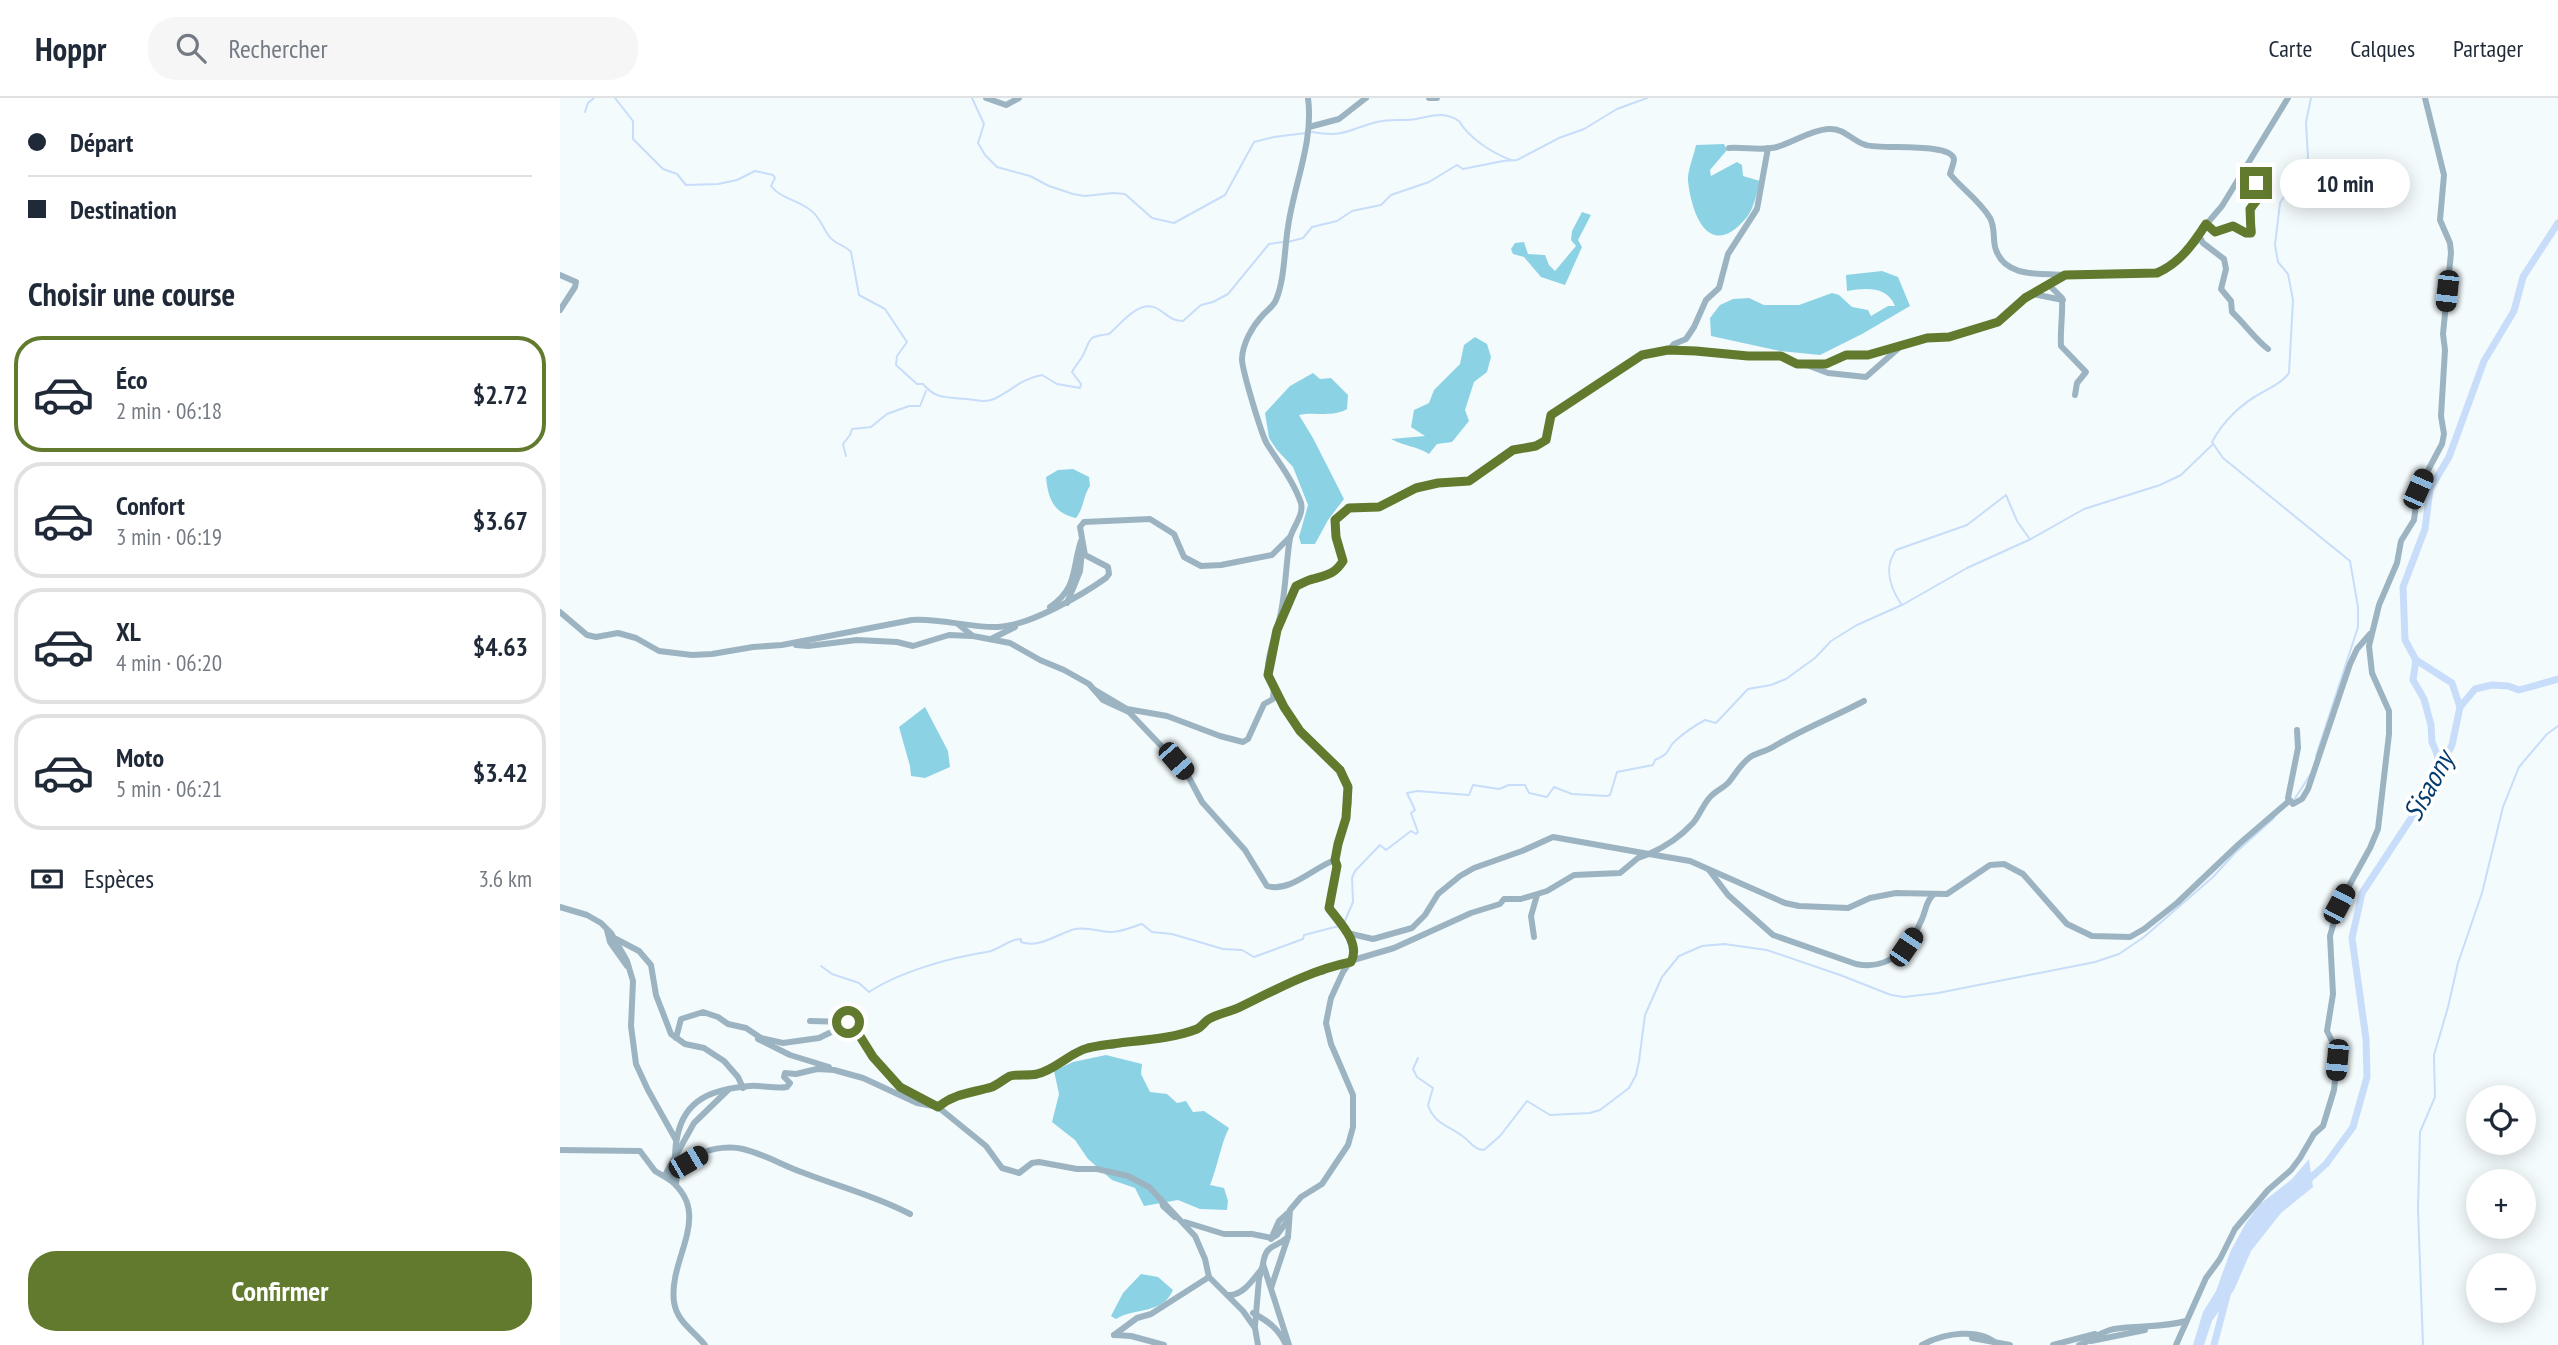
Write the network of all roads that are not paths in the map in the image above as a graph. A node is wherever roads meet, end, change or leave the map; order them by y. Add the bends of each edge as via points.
1 (986, 98) edge
2 (1019, 98) edge
3 (1308, 98) edge
4 (1366, 98) edge
5 (1429, 98) edge
6 (1437, 98) edge
7 (2288, 98) edge
8 (2425, 98) edge
9 (1309, 131) junction
10 (1729, 148) dead end
11 (1768, 148) junction
12 (2244, 170) junction
13 (2206, 224) junction
14 (2199, 236) junction
15 (560, 275) edge
16 (2065, 275) junction
17 (2049, 285) junction
18 (2031, 294) junction
19 (2063, 300) junction
20 (560, 310) edge
21 (1900, 347) junction
22 (2268, 349) dead end
23 (1668, 350) junction
24 (1804, 364) junction
25 (2075, 395) dead end
26 (1291, 535) junction
27 (1082, 543) junction
28 (1067, 603) junction
29 (560, 612) edge
30 (1043, 612) junction
31 (1030, 618) junction
32 (958, 624) junction
33 (1277, 630) junction
34 (2372, 633) junction
35 (973, 636) junction
36 (992, 639) junction
37 (785, 644) junction
38 (1274, 686) junction
39 (1093, 689) junction
40 (1864, 701) dead end
41 (2297, 730) dead end
42 (2291, 802) junction
43 (1649, 854) junction
44 (1335, 860) junction
45 (1708, 868) junction
46 (1537, 895) junction
47 (1933, 895) junction
48 (560, 907) edge
49 (607, 928) junction
50 (1343, 928) junction
51 (614, 937) junction
52 (1534, 937) dead end
53 (1351, 962) junction
54 (628, 968) junction
55 (810, 1021) dead end
56 (850, 1023) junction
57 (753, 1035) junction
58 (676, 1038) junction
59 (834, 1070) junction
60 (731, 1087) junction
61 (743, 1088) junction
62 (938, 1107) junction
63 (677, 1141) junction
64 (560, 1150) edge
65 (676, 1153) junction
66 (671, 1180) junction
67 (910, 1214) dead end
68 (1289, 1215) junction
69 (1182, 1221) junction
70 (1289, 1237) junction
71 (1272, 1238) junction
72 (1267, 1249) junction
73 (1262, 1267) junction
74 (1209, 1278) junction
75 (1271, 1291) junction
76 (1228, 1294) junction
77 (1240, 1307) junction
78 (1255, 1314) junction
79 (2186, 1321) junction
80 (2171, 1325) junction
81 (1255, 1328) junction
82 (1285, 1328) junction
83 (2097, 1334) junction
84 (2090, 1341) junction
85 (1997, 1344) edge
86 (705, 1345) edge
87 (1164, 1345) edge
88 (1258, 1345) edge
89 (1287, 1345) edge
90 (1296, 1345) edge
91 (1922, 1345) edge
92 (2010, 1345) edge
93 (2053, 1345) edge
94 (2080, 1345) edge
95 (2176, 1345) edge

1 - 2 street via 1006,105
3 - 9 street
4 - 9 street via 1339,119
5 - 6 street
7 - 12 street
8 - 34 street via 2444,176 2440,220 2451,253 2443,334 2444,434 2418,489 2414,520 2401,541
9 - 26 street via 1278,295 1254,326 1242,358 1262,433 1301,505
10 - 11 street
11 - 16 street via 1830,129 1845,131 1869,146 1947,151 1954,161 1950,174 1992,221 2000,258 2024,273
11 - 23 street via 1757,209 1728,254 1719,288 1706,300 1686,339
12 - 13 street
12 - 13 street via 2256,183 2257,200 2250,209 2252,232 2233,226 2215,232
13 - 14 street
14 - 16 street via 2167,269 2157,273
14 - 22 street via 2224,259 2221,289 2230,299 2232,312
15 - 20 street via 576,282
16 - 17 street
17 - 18 street
17 - 19 street
18 - 19 street
18 - 21 street via 1998,322
19 - 25 street via 2062,346 2086,372
21 - 24 street via 1846,355 1826,364
21 - 24 street via 1866,376 1828,373
23 - 24 street via 1781,356
23 - 33 street via 1642,355 1603,380 1551,415 1546,440 1513,450 1469,481 1416,488 1379,507 1349,508 1335,520 1343,561 1328,576 1296,586
26 - 27 street via 1272,555 1210,566 1190,562 1174,534 1150,519 1084,522 1080,527
26 - 33 street
27 - 28 street via 1080,570
27 - 28 street via 1088,557 1108,567 1109,573
27 - 30 street via 1070,585 1060,600
28 - 30 street
29 - 37 street via 587,635 628,635 659,651 692,655
30 - 31 street
31 - 32 street via 1000,627
31 - 36 street
32 - 35 street
32 - 37 street via 912,620
33 - 38 street via 1268,670
34 - 42 street via 2350,664 2308,789 2302,799
34 - 79 street via 2372,673 2389,711 2389,734 2378,829 2339,904 2330,936 2333,994 2327,1031 2337,1053 2334,1090 2323,1126 2291,1170 2235,1229
35 - 36 street
35 - 37 street via 949,635 913,646 871,640
36 - 39 street via 1010,643
38 - 39 street via 1274,697 1264,704 1243,742 1167,716 1127,709
38 - 44 street via 1300,731 1340,770 1348,787
39 - 44 street via 1129,712 1181,766 1202,802 1245,850 1267,886 1294,882
40 - 43 street via 1751,756 1676,839
41 - 42 street
42 - 47 street via 2177,903 2130,937 2092,936 2067,925 2023,874 2004,864 1990,865 1951,893
43 - 45 street via 1678,857
43 - 46 street via 1620,873 1574,875
43 - 50 street via 1553,837 1460,876 1438,894 1412,928 1373,939
44 - 50 street via 1329,908
45 - 47 street via 1799,906 1848,908 1896,893
45 - 47 street via 1728,895 1773,935 1870,967 1889,961 1906,947
46 - 52 street via 1531,916
46 - 53 street via 1504,899
48 - 49 street via 587,915
49 - 51 street
49 - 54 street via 610,942
50 - 53 street via 1353,942
51 - 54 street
51 - 58 street via 639,951 651,965 656,995
53 - 62 street via 1312,972 1208,1019 1197,1029 1166,1038 1087,1048 1045,1072 1010,1076 995,1086 949,1098
53 - 68 street via 1331,998 1326,1023 1353,1095 1352,1136 1322,1184 1301,1197
54 - 63 street via 633,981 631,1026 636,1063
55 - 56 street
56 - 57 street via 819,1038 787,1043
56 - 62 street via 900,1087
57 - 58 street via 703,1012 681,1019
57 - 59 street via 778,1050
58 - 61 street via 724,1061
59 - 61 street via 785,1073 788,1087
59 - 62 street
60 - 61 street
60 - 63 street via 697,1100 682,1122
60 - 65 street via 708,1106
62 - 69 street via 986,1146 1009,1172 1039,1162 1128,1175 1160,1197
63 - 65 street
64 - 66 street via 640,1151 655,1171
65 - 66 street
66 - 67 street via 688,1162 710,1149 743,1149
66 - 86 street via 689,1206 691,1219 674,1274 674,1303 683,1324
68 - 70 street
68 - 71 street via 1279,1221
69 - 71 street via 1224,1234
69 - 74 street via 1195,1236
70 - 72 street
70 - 75 street
71 - 72 street
72 - 73 street
73 - 75 street
73 - 76 street via 1241,1292
73 - 78 street
74 - 76 street
74 - 87 street via 1114,1335
75 - 82 street
76 - 77 street
77 - 78 street
77 - 81 street
78 - 81 street
78 - 89 street via 1273,1326
79 - 80 street
79 - 95 street
80 - 83 street
80 - 84 street
81 - 88 street
82 - 89 street
82 - 90 street
83 - 84 street
83 - 93 street
84 - 94 street
85 - 91 street via 1982,1335 1944,1337
85 - 92 street

